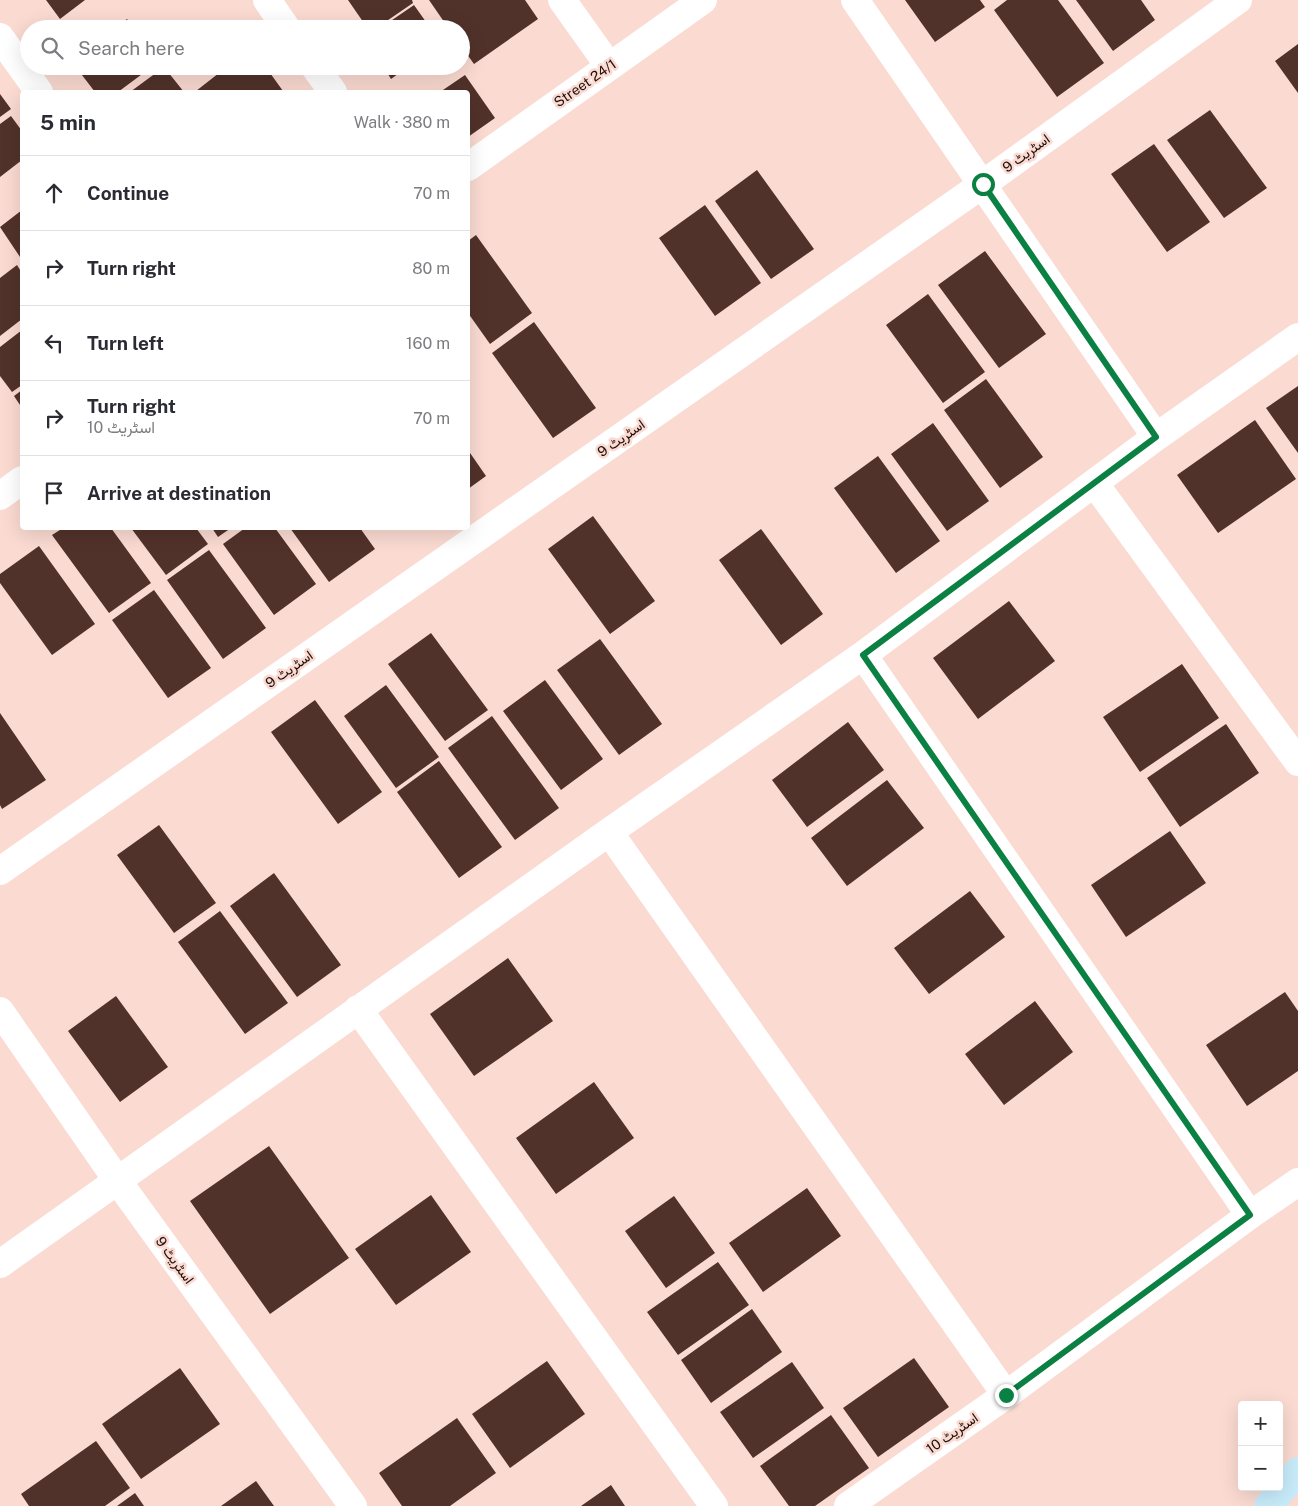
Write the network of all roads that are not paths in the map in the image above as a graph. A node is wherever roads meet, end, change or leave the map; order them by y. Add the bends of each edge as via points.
1 (267, 0) edge
2 (562, 0) edge
3 (704, 0) edge
4 (855, 0) edge
5 (1238, 0) edge
6 (281, 20) edge
7 (0, 37) edge
8 (20, 65) edge
9 (609, 66) junction
10 (27, 75) edge
11 (321, 75) edge
12 (38, 90) edge
13 (332, 90) edge
14 (470, 166) edge
15 (983, 184) junction
16 (1298, 337) edge
17 (1156, 437) junction
18 (1095, 484) junction
19 (863, 655) junction
20 (1298, 762) edge
21 (608, 832) junction
22 (0, 871) edge
23 (358, 1009) junction
24 (0, 1011) edge
25 (117, 1180) junction
26 (1298, 1182) edge
27 (1250, 1215) junction
28 (0, 1264) edge
29 (1006, 1395) junction
30 (1298, 1471) edge
31 (353, 1506) edge
32 (714, 1506) edge
33 (848, 1506) edge
34 (1268, 1506) edge

1 - 6 street
2 - 9 street
3 - 9 street, Street 24/1
4 - 15 street
5 - 15 street, اسٹریٹ 9
7 - 8 street
9 - 14 street, Street 24/1
10 - 12 street
11 - 13 street
15 - 17 street
15 - 22 street, اسٹریٹ 9
16 - 17 street
17 - 18 street
18 - 19 street
18 - 20 street
19 - 21 street
19 - 27 street
21 - 23 street
21 - 29 street
23 - 25 street
23 - 32 street
24 - 25 street, اسٹریٹ 9
25 - 28 street
25 - 31 street, اسٹریٹ 9
26 - 27 street, اسٹریٹ 10
27 - 29 street, اسٹریٹ 10
29 - 33 street, اسٹریٹ 10
30 - 34 main road

